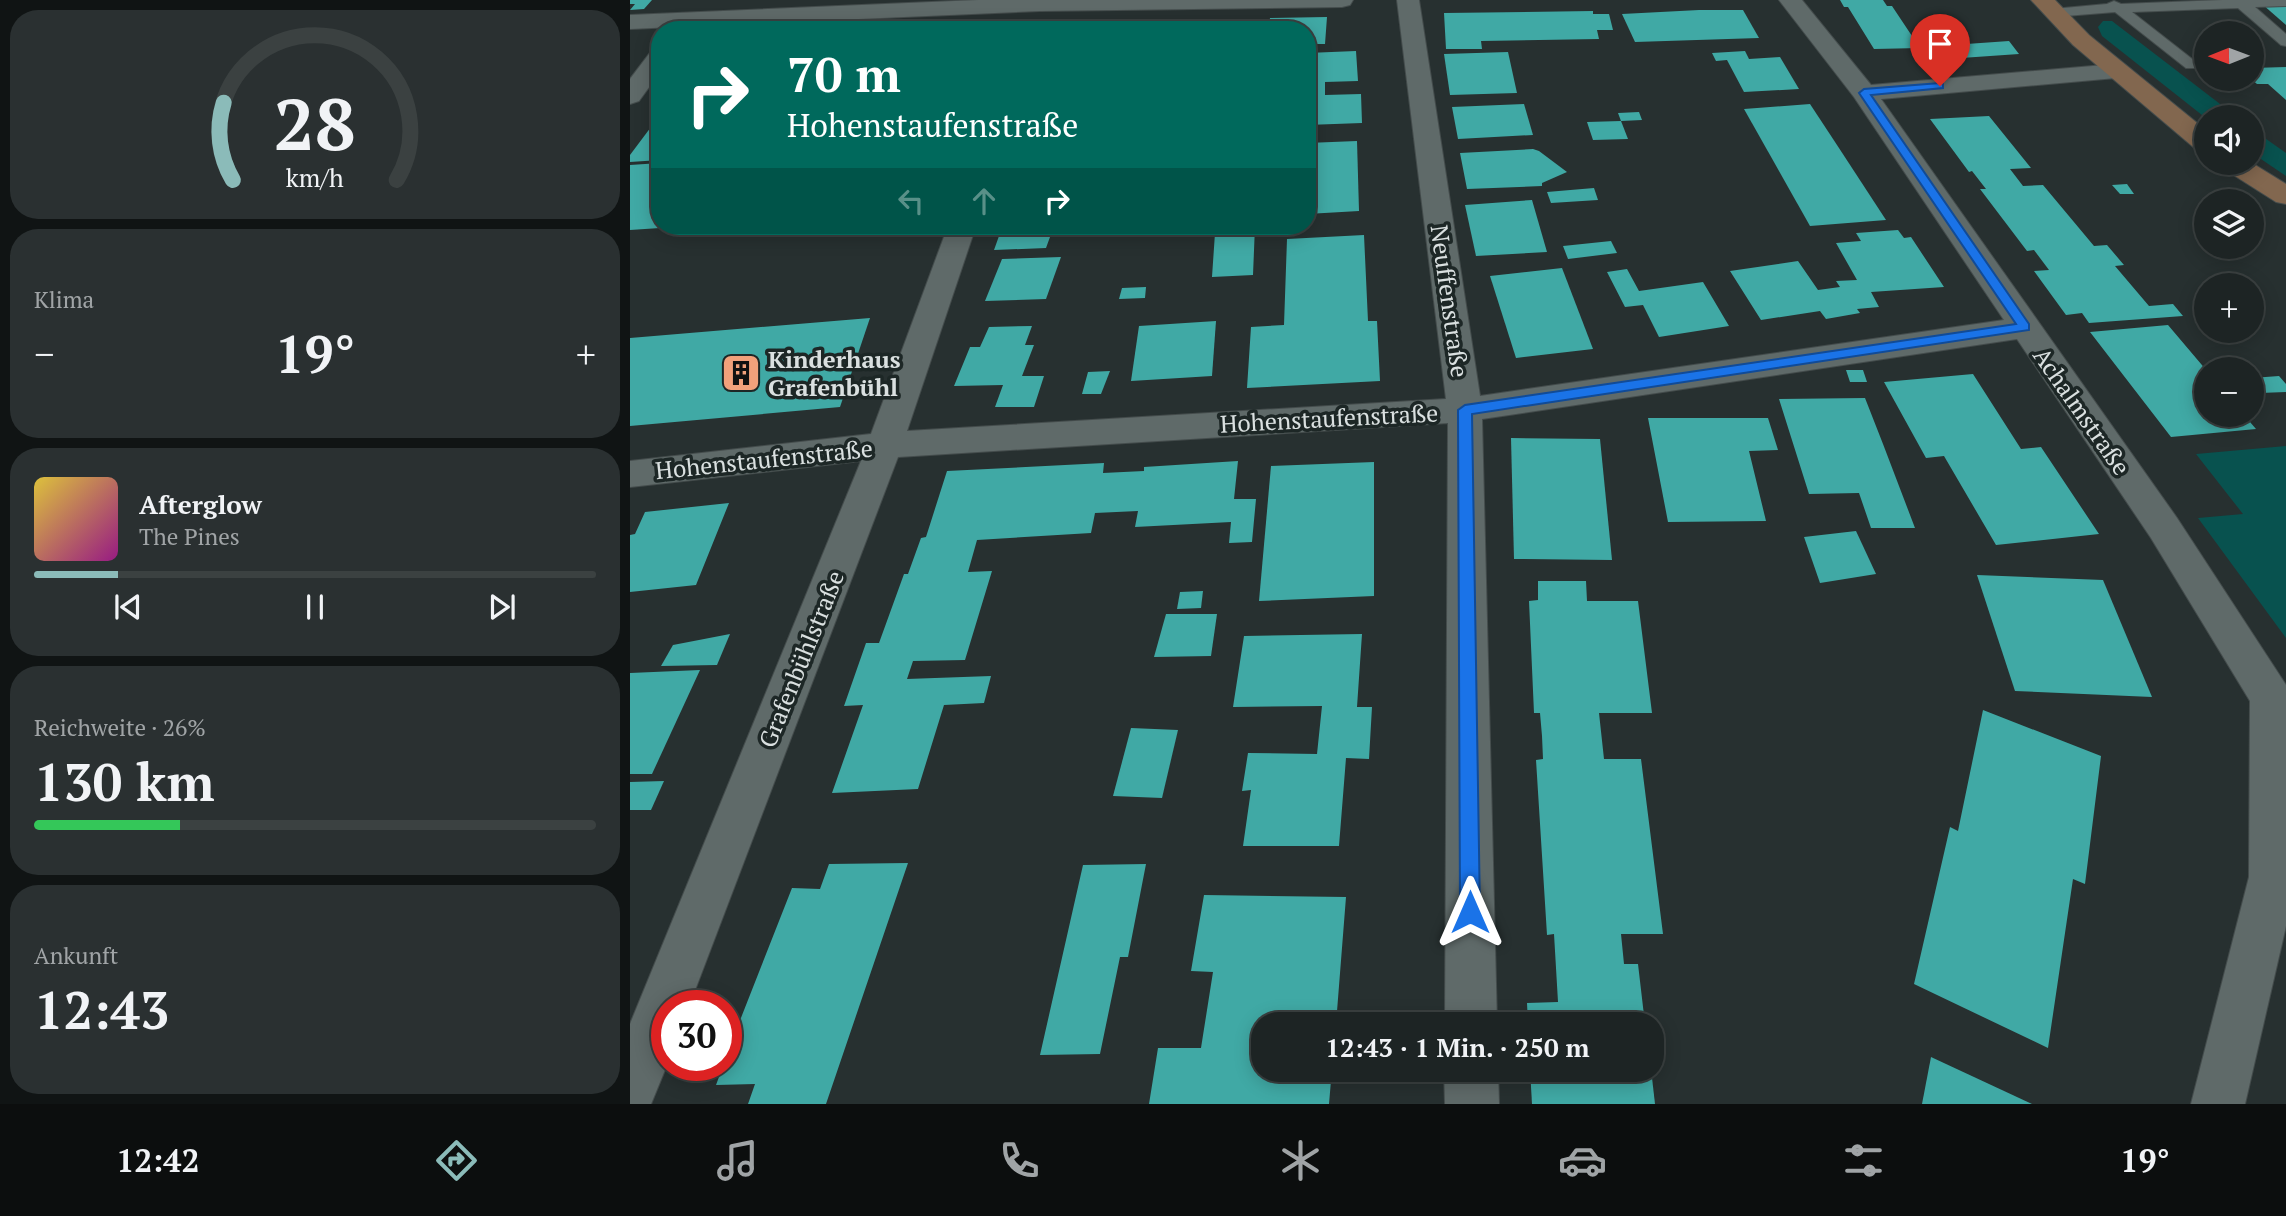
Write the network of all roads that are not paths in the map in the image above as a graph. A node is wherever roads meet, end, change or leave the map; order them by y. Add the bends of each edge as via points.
1 (1342, 0) edge
2 (1408, 0) edge
3 (1790, 0) edge
4 (2286, 2) edge
5 (2241, 3) junction
6 (1040, 4) junction
7 (2113, 4) edge
8 (895, 5) edge
9 (2048, 6) edge
10 (725, 21) edge
11 (1034, 21) edge
12 (630, 22) edge
13 (651, 23) edge
14 (2286, 42) edge
15 (2191, 65) dead end
16 (651, 67) edge
17 (2116, 71) junction
18 (1864, 93) junction
19 (630, 96) edge
20 (2194, 134) edge
21 (2253, 175) edge
22 (2286, 196) edge
23 (959, 235) edge
24 (2025, 327) junction
25 (1465, 410) junction
26 (885, 445) junction
27 (630, 474) edge
28 (1471, 1012) edge
29 (1471, 1082) edge
30 (630, 1090) edge
31 (1472, 1104) edge
32 (2218, 1104) edge

1 - 6 street
2 - 25 street, Neuffenstraße
3 - 18 street, Achalmstraße
4 - 5 lane
5 - 7 lane
5 - 14 lane
6 - 8 street
6 - 11 street
7 - 9 lane
7 - 15 lane
8 - 10 street
9 - 17 main road
12 - 13 street
16 - 19 street
17 - 18 street
17 - 20 main road
18 - 24 street, Achalmstraße
21 - 22 main road
23 - 26 street, Grafenbühlstraße
24 - 25 street, Hohenstaufenstraße
24 - 32 street, Achalmstraße via 2164,528 2271,698 2273,877
25 - 26 street, Hohenstaufenstraße
25 - 28 street, Neuffenstraße
26 - 27 street, Hohenstaufenstraße
26 - 30 street, Grafenbühlstraße
29 - 31 street

